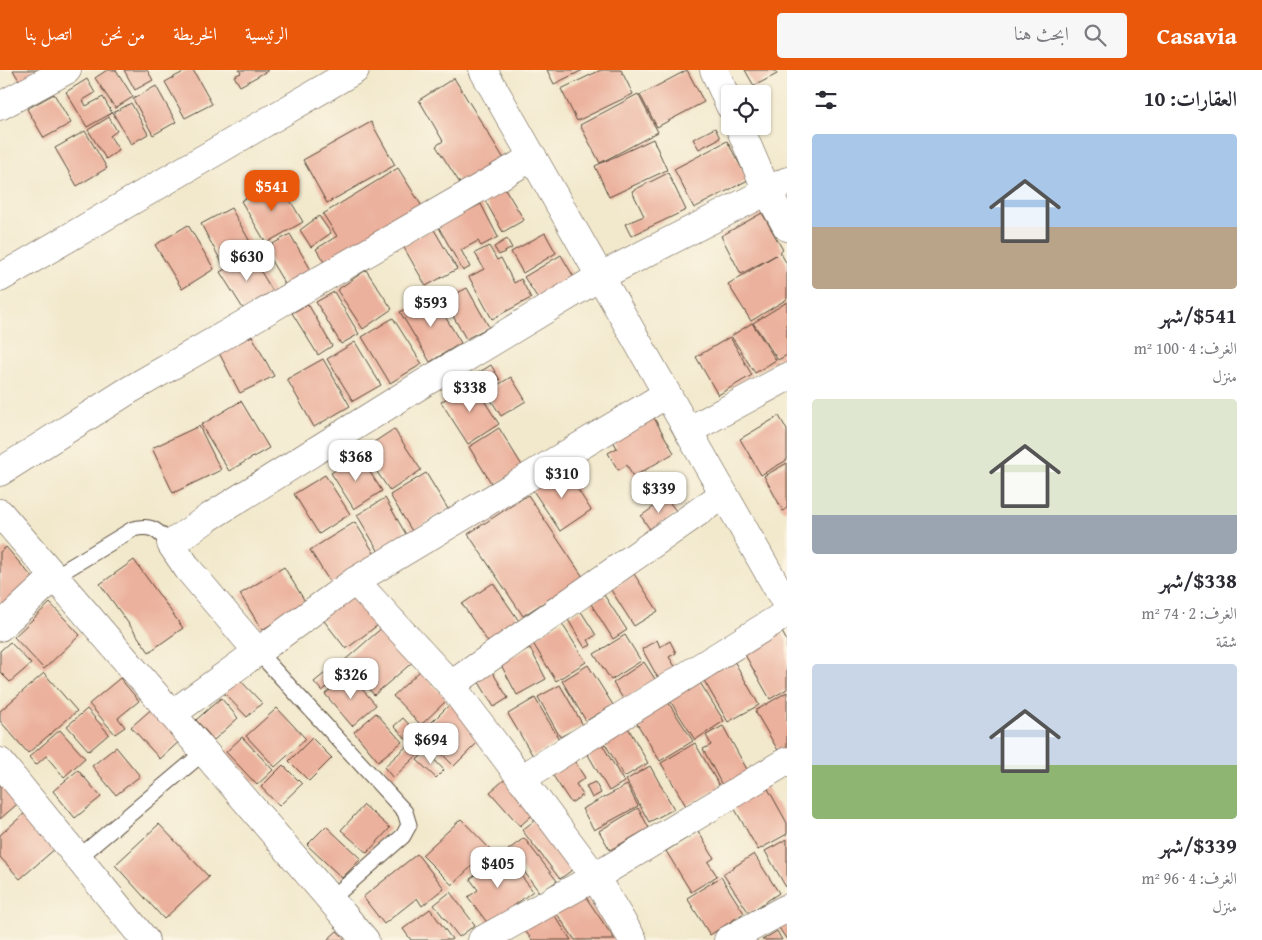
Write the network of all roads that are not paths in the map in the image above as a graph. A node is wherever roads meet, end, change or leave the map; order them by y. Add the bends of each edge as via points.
1 (67, 70) edge
2 (355, 70) edge
3 (483, 70) edge
4 (714, 70) edge
5 (721, 86) edge
6 (0, 106) edge
7 (745, 135) edge
8 (533, 157) junction
9 (777, 186) edge
10 (787, 227) edge
11 (601, 276) junction
12 (0, 278) edge
13 (787, 377) edge
14 (667, 394) junction
15 (688, 431) junction
16 (0, 472) edge
17 (724, 494) junction
18 (0, 513) edge
19 (171, 544) junction
20 (54, 577) junction
21 (355, 581) junction
22 (787, 605) edge
23 (787, 613) edge
24 (0, 627) edge
25 (257, 652) junction
26 (451, 685) junction
27 (172, 714) junction
28 (204, 752) junction
29 (787, 760) edge
30 (0, 762) edge
31 (521, 779) junction
32 (78, 858) junction
33 (595, 877) junction
34 (330, 900) junction
35 (787, 908) edge
36 (145, 940) edge
37 (365, 940) edge
38 (482, 940) edge
39 (633, 940) edge
40 (728, 940) edge

1 - 6 street
2 - 12 street
3 - 8 street
4 - 5 street
7 - 9 street
8 - 11 street
8 - 16 street via 126,392
9 - 10 street
9 - 11 street
11 - 14 street
11 - 19 street via 284,470
13 - 15 street
14 - 15 street
14 - 21 street
15 - 17 street
17 - 22 street
17 - 26 street
18 - 20 street
19 - 20 lane via 155,530 144,526 133,529
19 - 25 street
20 - 24 street
20 - 27 street
21 - 25 street
21 - 26 street
23 - 31 street
25 - 27 street
25 - 34 lane via 405,812 409,825 403,836
26 - 31 street
27 - 28 street
28 - 32 lane
28 - 34 street
29 - 33 street
30 - 32 street
31 - 33 street
32 - 36 street
33 - 38 street
33 - 39 street
34 - 37 street
35 - 40 street

